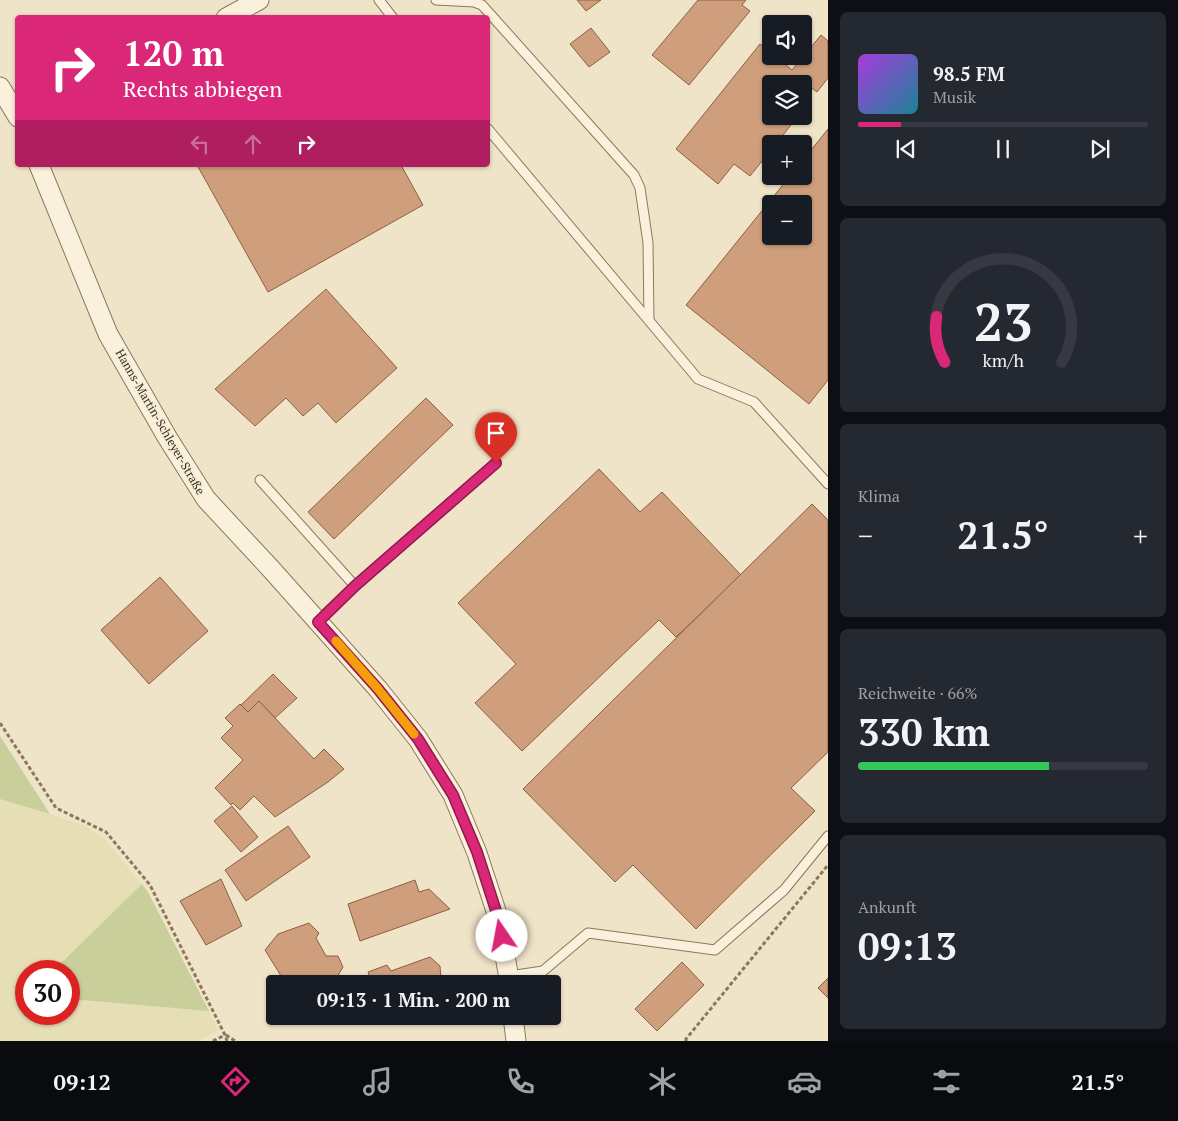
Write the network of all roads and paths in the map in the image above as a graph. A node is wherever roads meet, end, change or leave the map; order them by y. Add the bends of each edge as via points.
1 (259, 0) edge
2 (379, 0) edge
3 (436, 0) edge
4 (232, 15) edge
5 (391, 15) edge
6 (0, 86) edge
7 (15, 112) edge
8 (490, 131) edge
9 (40, 167) edge
10 (649, 320) junction
11 (496, 463) dead end
12 (260, 480) dead end
13 (828, 484) edge
14 (355, 586) junction
15 (318, 622) junction
16 (0, 723) edge
17 (828, 836) edge
18 (828, 865) edge
19 (509, 975) edge
20 (528, 975) edge
21 (515, 1025) edge
22 (225, 1035) junction
23 (213, 1041) edge
24 (227, 1041) edge
25 (235, 1041) edge
26 (516, 1041) edge
27 (686, 1041) edge

1 - 4 street
2 - 5 lane
3 - 10 lane via 482,5 634,175 640,188 648,242
6 - 7 street
8 - 10 lane
9 - 15 street, Hanns-Martin-Schleyer-Straße via 108,334 167,437 206,499
10 - 13 lane via 698,379 754,402
11 - 14 lane
12 - 14 lane
14 - 15 lane
15 - 19 street, Hanns-Martin-Schleyer-Straße via 418,739 453,795 477,852 498,917
16 - 22 path via 56,808 106,832 150,885
17 - 20 lane via 784,890 715,950 588,933 543,971
18 - 27 path
21 - 26 street
22 - 23 path
22 - 24 path
22 - 25 path

